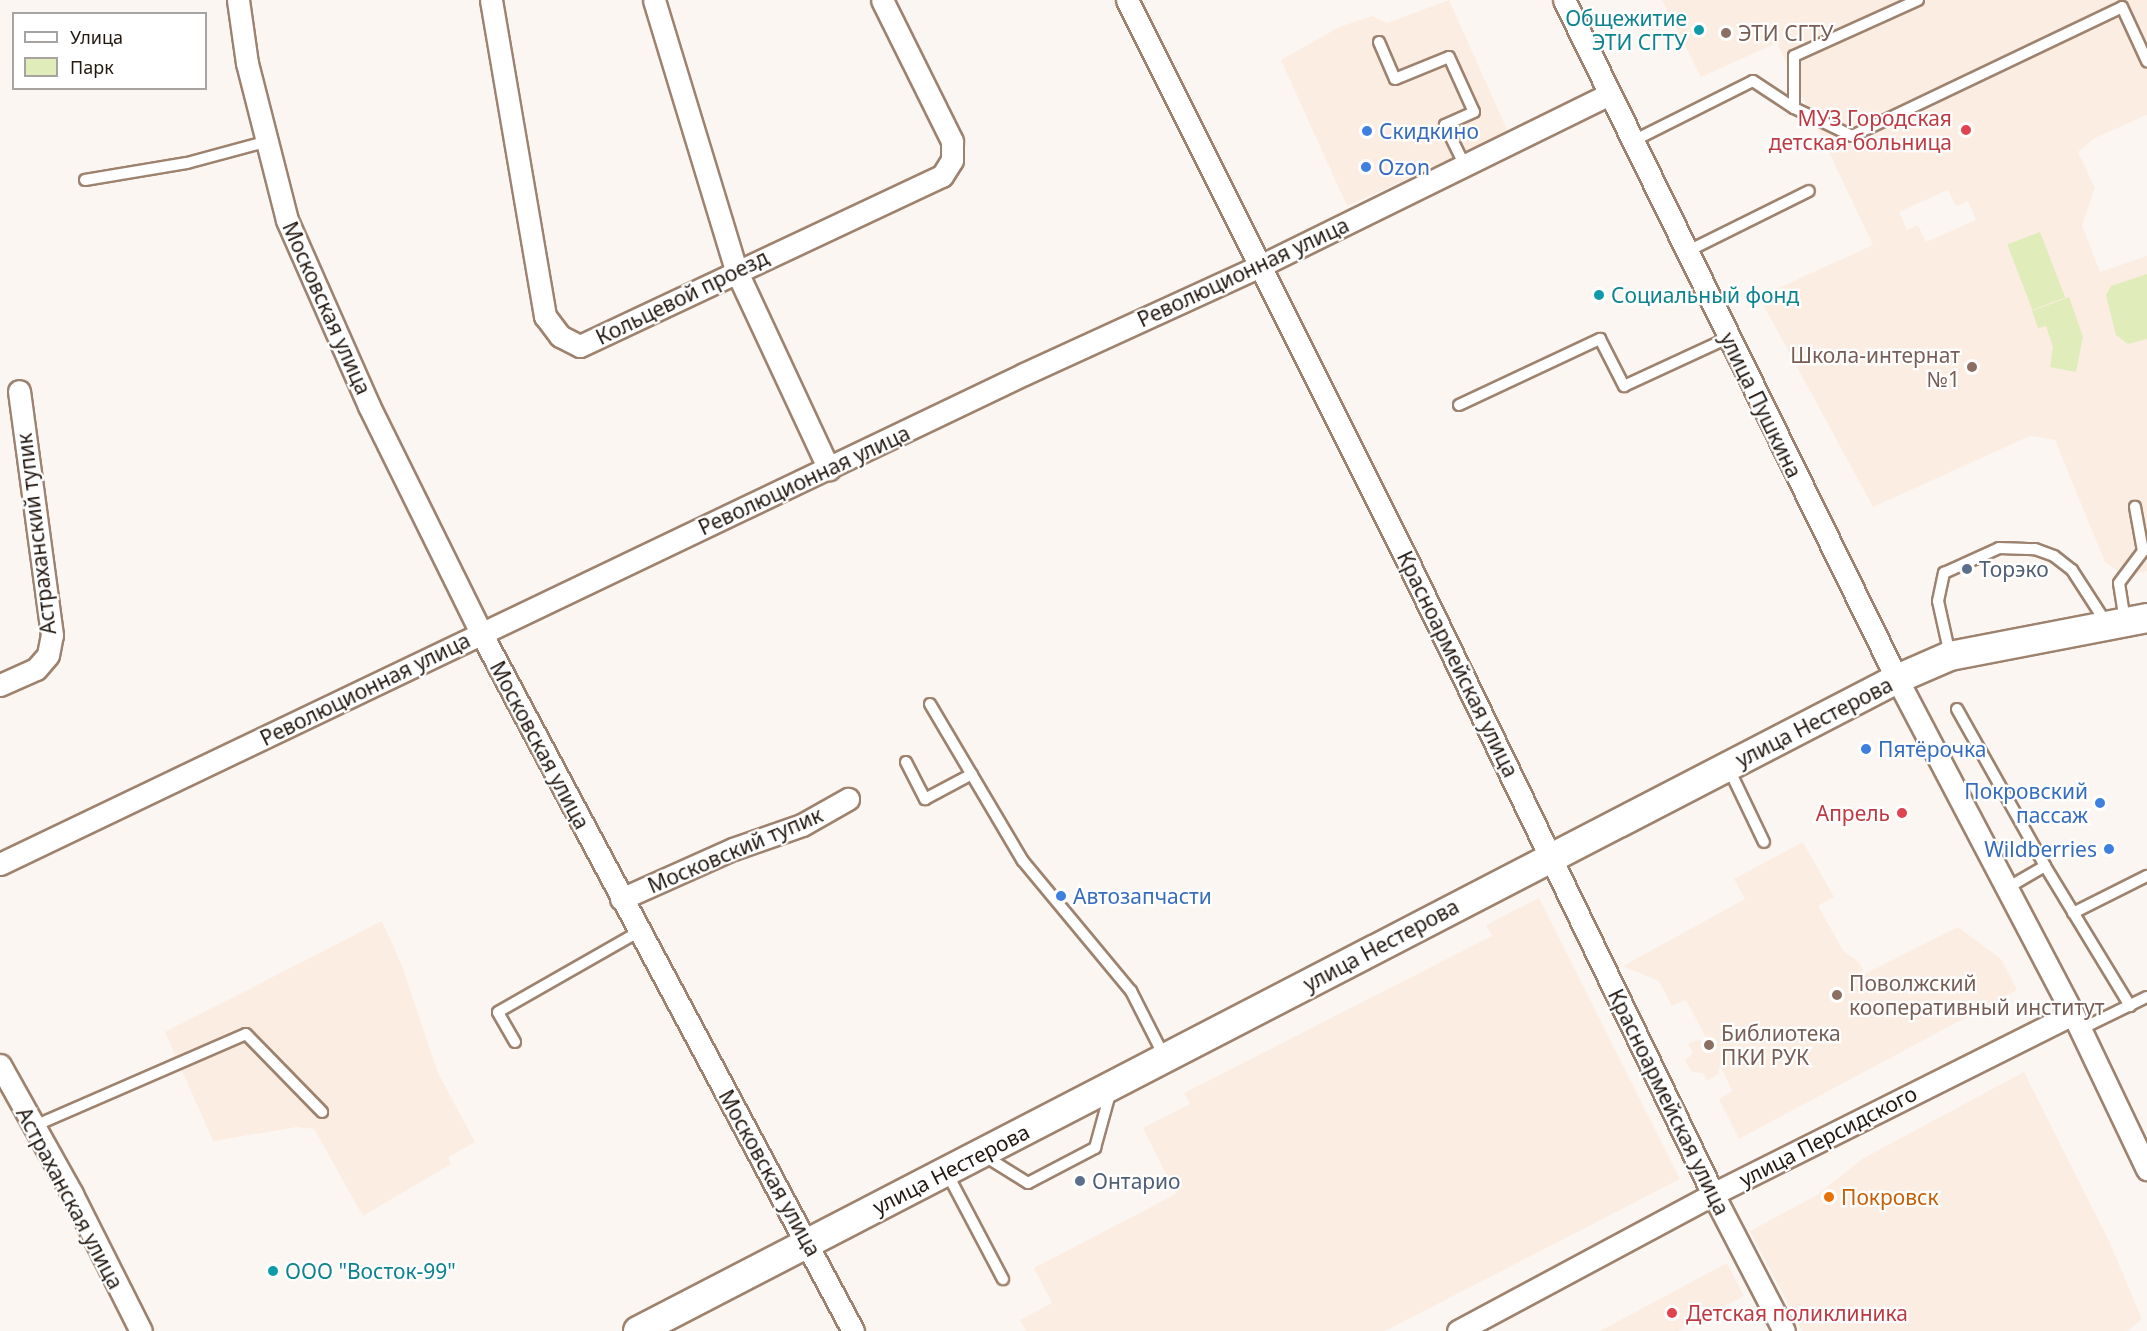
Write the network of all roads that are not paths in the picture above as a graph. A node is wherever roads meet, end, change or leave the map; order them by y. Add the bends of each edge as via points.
1 (238, 0) edge
2 (491, 0) edge
3 (654, 0) edge
4 (882, 0) edge
5 (1127, 0) edge
6 (1564, 0) edge
7 (1918, 0) edge
8 (1379, 42) dead end
9 (2147, 61) edge
10 (1608, 95) junction
11 (1794, 108) junction
12 (265, 142) junction
13 (1631, 142) junction
14 (1465, 166) junction
15 (85, 180) dead end
16 (1809, 191) dead end
17 (1686, 252) junction
18 (1258, 267) junction
19 (736, 270) junction
20 (1728, 338) junction
21 (19, 391) dead end
22 (1459, 405) dead end
23 (828, 469) junction
24 (2135, 507) dead end
25 (2126, 621) edge
26 (481, 633) junction
27 (1950, 656) junction
28 (1897, 679) junction
29 (0, 685) edge
30 (930, 704) dead end
31 (1957, 708) dead end
32 (906, 762) dead end
33 (1727, 766) junction
34 (972, 774) junction
35 (848, 799) dead end
36 (1764, 842) dead end
37 (1550, 856) junction
38 (0, 864) edge
39 (2045, 866) junction
40 (2147, 876) edge
41 (2007, 888) junction
42 (621, 899) junction
43 (2073, 913) junction
44 (638, 932) junction
45 (2147, 998) edge
46 (2130, 1006) junction
47 (2077, 1021) junction
48 (515, 1042) dead end
49 (1165, 1058) junction
50 (0, 1065) edge
51 (1112, 1086) junction
52 (322, 1112) dead end
53 (32, 1128) junction
54 (980, 1154) junction
55 (2146, 1164) edge
56 (946, 1172) junction
57 (1713, 1194) junction
58 (808, 1243) junction
59 (1003, 1279) dead end
60 (141, 1331) edge
61 (638, 1331) edge
62 (853, 1331) edge
63 (1458, 1331) edge
64 (1784, 1331) edge

1 - 12 street, Московская улица
2 - 19 street, Кольцевой проезд via 545,316 560,336 580,346
3 - 19 street
4 - 19 street, Кольцевой проезд via 952,141 952,160 942,176
5 - 18 street, Красноармейская улица
6 - 10 street, улица Пушкина
7 - 11 lane via 1794,56
8 - 14 lane via 1395,79 1449,57 1474,112 1445,125
9 - 11 lane via 2122,7 1852,136
10 - 13 street, улица Пушкина
10 - 14 street, Революционная улица
11 - 13 lane via 1753,81
12 - 15 lane via 187,163
12 - 26 street, Московская улица via 287,220 323,304
13 - 17 street, улица Пушкина
14 - 18 street, Революционная улица
16 - 17 lane
17 - 20 street, улица Пушкина
18 - 23 street, Революционная улица
18 - 37 street, Красноармейская улица via 1406,556
19 - 23 street
20 - 22 lane via 1624,386 1600,339
20 - 28 street, улица Пушкина
21 - 29 street, Астраханский тупик via 52,635 48,655 36,669
23 - 26 street, Революционная улица
24 - 25 lane via 2143,551 2119,583
25 - 27 main road, улица Нестерова
25 - 27 lane via 2054,556 2035,549 1999,548 1944,573 1938,601
26 - 38 street, Революционная улица
26 - 42 street, Московская улица
27 - 28 main road, улица Нестерова
28 - 33 main road, улица Нестерова
28 - 41 street, улица Пушкина
30 - 34 lane
31 - 39 lane
32 - 34 lane via 925,799
33 - 36 lane
33 - 37 main road, улица Нестерова
34 - 49 lane via 1023,861 1131,992
35 - 42 street, Московский тупик via 802,825 733,849
37 - 49 main road, улица Нестерова
37 - 57 street, Красноармейская улица
39 - 41 lane
39 - 43 lane
40 - 43 lane
41 - 47 street
42 - 44 street, Московская улица
43 - 46 lane
44 - 48 lane via 498,1012
44 - 58 street, Московская улица
45 - 46 lane
46 - 47 lane
47 - 55 street
47 - 57 street, улица Персидского
49 - 51 main road, улица Нестерова
50 - 53 street, Астраханская улица
51 - 54 main road, улица Нестерова
51 - 54 lane via 1095,1148 1028,1183
52 - 53 lane via 246,1034
53 - 60 street, Астраханская улица via 72,1194
54 - 56 main road, улица Нестерова
56 - 58 main road, улица Нестерова
56 - 59 lane
57 - 63 street, улица Персидского
57 - 64 street, Красноармейская улица
58 - 61 main road, улица Нестерова
58 - 62 street, Московская улица

